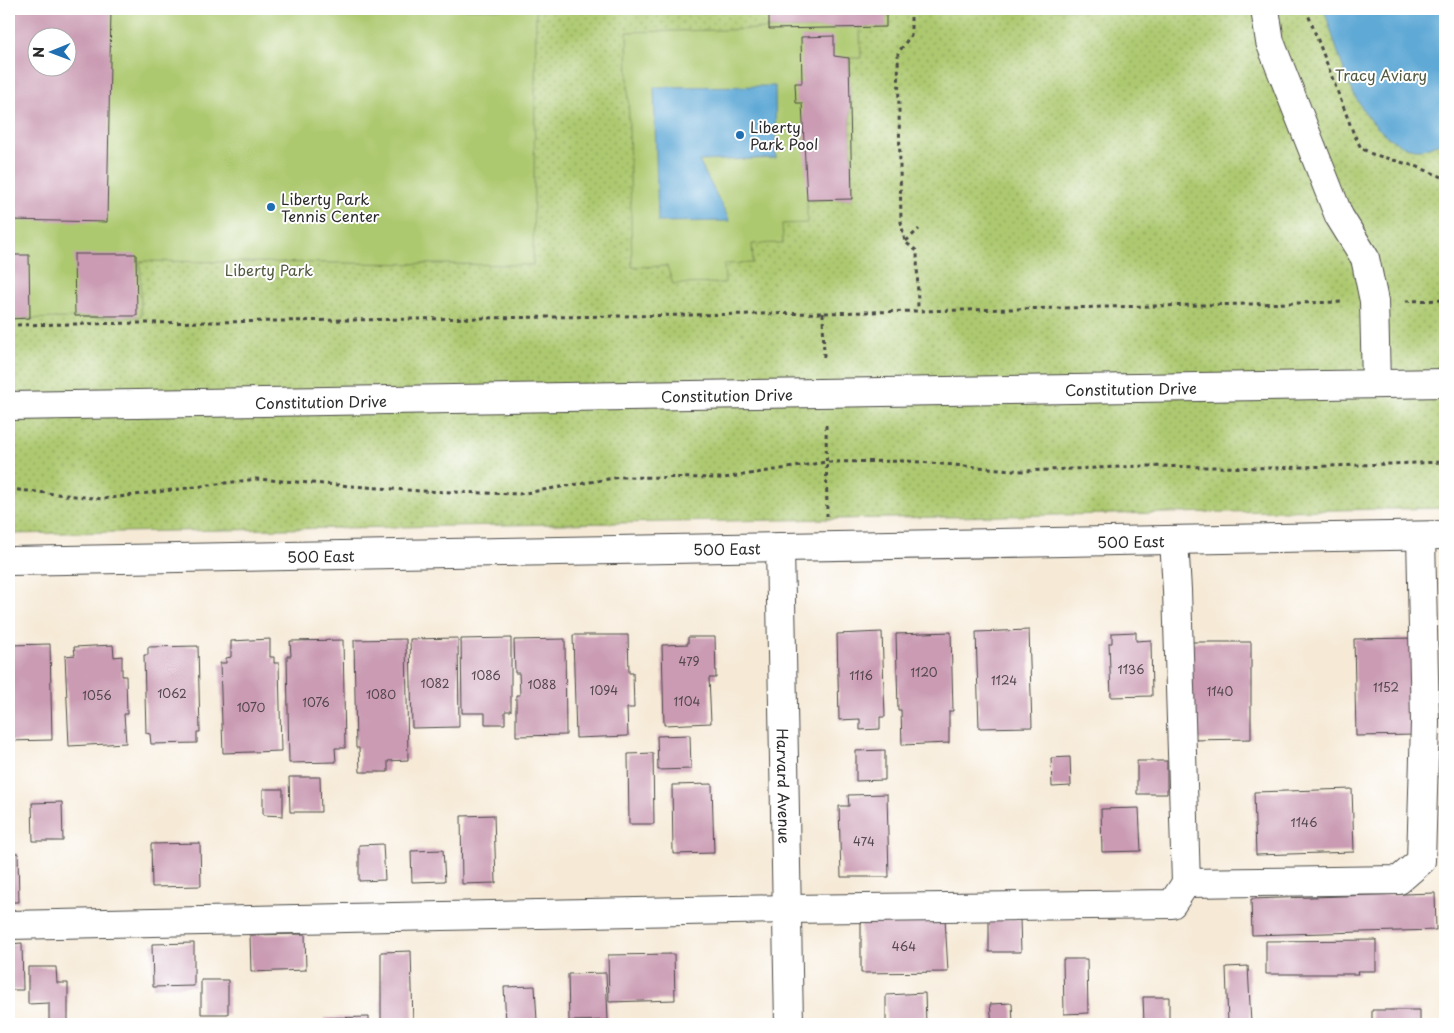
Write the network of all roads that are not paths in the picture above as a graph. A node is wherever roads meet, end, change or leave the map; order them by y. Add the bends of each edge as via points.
1 (1265, 9) edge
2 (1445, 383) edge
3 (1376, 384) junction
4 (9, 406) edge
5 (1433, 536) edge
6 (1174, 540) junction
7 (780, 547) junction
8 (9, 561) edge
9 (1186, 883) junction
10 (787, 909) junction
11 (9, 925) edge
12 (789, 1024) edge

1 - 3 street via 1270,42 1339,216 1365,258 1374,301
2 - 3 street, Constitution Drive
3 - 4 street, Constitution Drive
5 - 6 street, 500 East
5 - 9 street via 1421,861 1400,880
6 - 7 street, 500 East
6 - 9 street
7 - 8 street, 500 East
7 - 10 street, Harvard Avenue
9 - 10 street via 1172,904
10 - 11 street
10 - 12 street, Harvard Avenue

